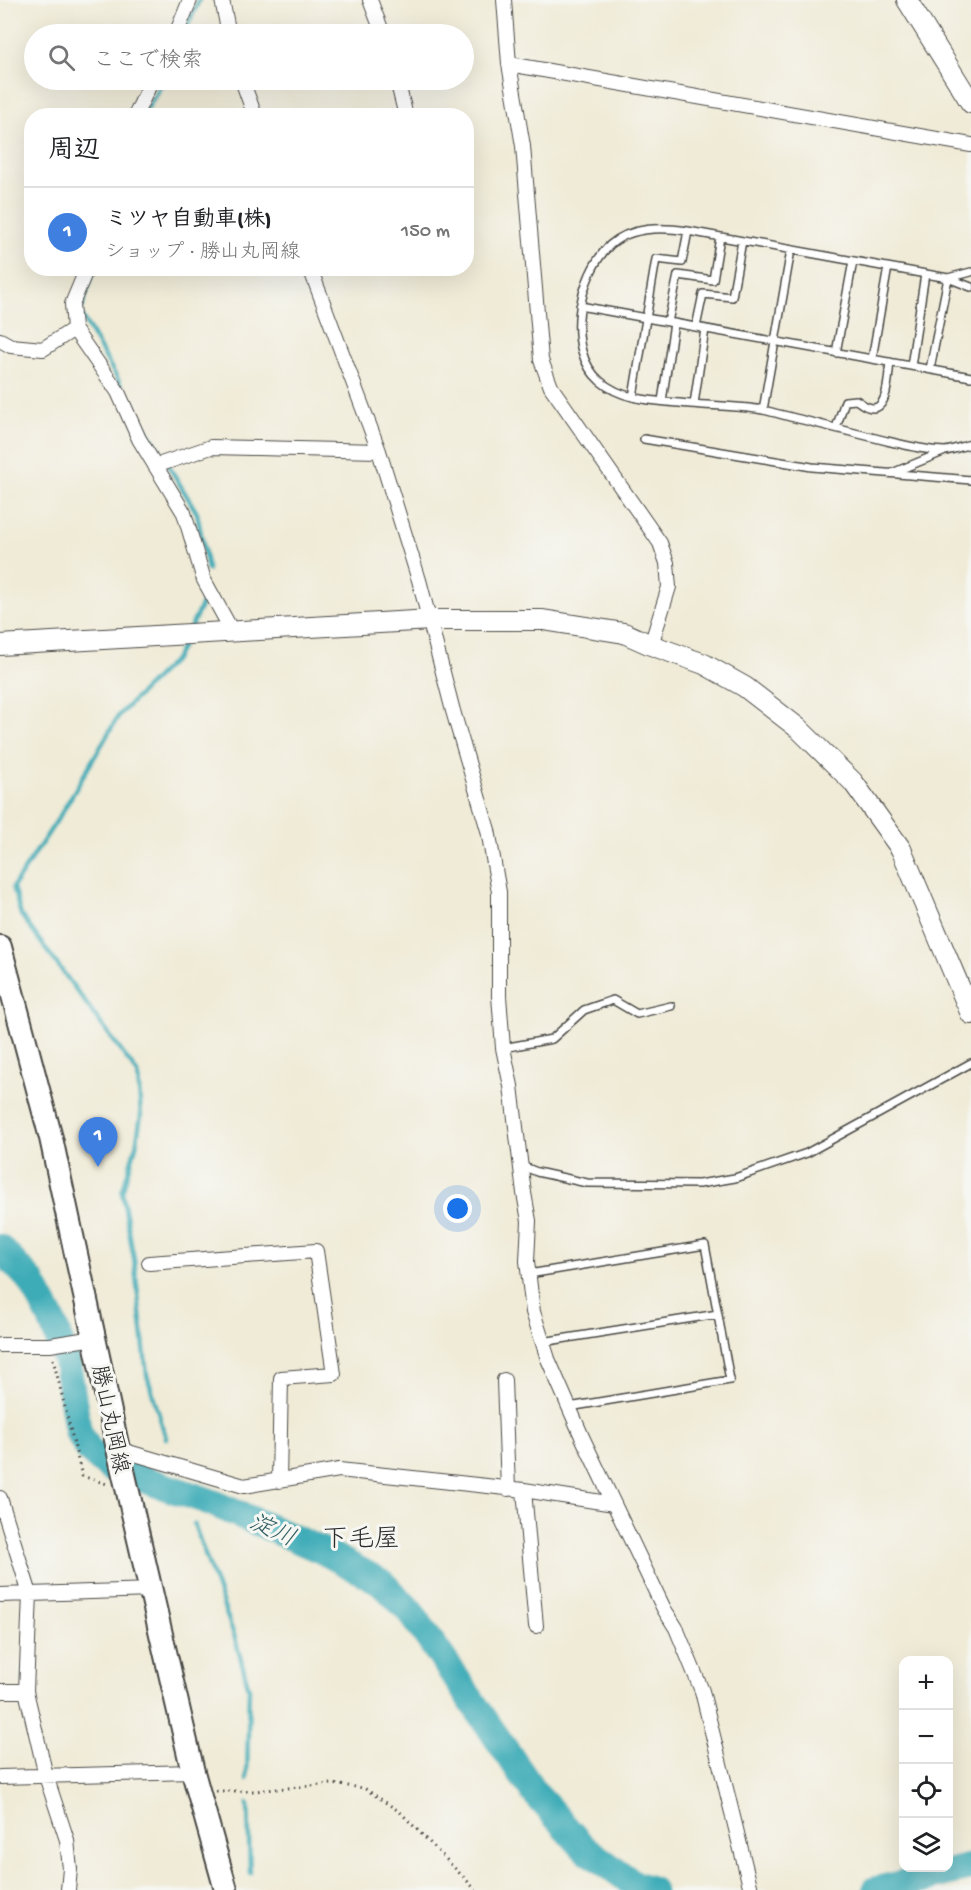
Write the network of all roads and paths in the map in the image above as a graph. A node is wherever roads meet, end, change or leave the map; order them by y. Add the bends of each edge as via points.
1 (190, 0) edge
2 (222, 0) edge
3 (370, 0) edge
4 (504, 0) edge
5 (907, 0) edge
6 (180, 24) edge
7 (227, 24) edge
8 (378, 24) edge
9 (509, 64) junction
10 (147, 90) edge
11 (246, 90) edge
12 (400, 90) edge
13 (971, 103) edge
14 (139, 108) edge
15 (252, 108) edge
16 (404, 108) edge
17 (971, 145) edge
18 (688, 231) junction
19 (720, 237) junction
20 (741, 241) junction
21 (791, 250) junction
22 (853, 261) junction
23 (888, 267) junction
24 (971, 272) edge
25 (925, 274) junction
26 (84, 276) edge
27 (313, 276) edge
28 (948, 278) junction
29 (971, 287) edge
30 (580, 306) junction
31 (647, 318) junction
32 (671, 323) junction
33 (696, 327) junction
34 (74, 329) junction
35 (705, 329) junction
36 (0, 340) edge
37 (776, 342) junction
38 (836, 352) junction
39 (872, 359) junction
40 (890, 362) junction
41 (911, 366) junction
42 (930, 369) junction
43 (971, 377) edge
44 (633, 398) junction
45 (662, 401) junction
46 (694, 404) junction
47 (763, 410) junction
48 (836, 429) junction
49 (644, 439) dead end
50 (971, 444) edge
51 (379, 451) junction
52 (945, 451) junction
53 (155, 466) junction
54 (890, 474) junction
55 (971, 480) edge
56 (431, 620) junction
57 (232, 631) junction
58 (0, 645) edge
59 (651, 645) junction
60 (0, 947) edge
61 (671, 1006) dead end
62 (971, 1014) edge
63 (503, 1048) junction
64 (971, 1063) edge
65 (520, 1165) junction
66 (149, 1263) dead end
67 (529, 1274) junction
68 (718, 1314) junction
69 (87, 1339) junction
70 (542, 1342) junction
71 (0, 1345) edge
72 (50, 1345) junction
73 (504, 1380) dead end
74 (569, 1407) junction
75 (119, 1454) junction
76 (279, 1481) junction
77 (508, 1489) junction
78 (128, 1490) junction
79 (524, 1490) junction
80 (0, 1498) edge
81 (614, 1504) junction
82 (152, 1590) junction
83 (30, 1594) junction
84 (0, 1595) edge
85 (536, 1626) dead end
86 (0, 1691) edge
87 (26, 1691) junction
88 (46, 1776) junction
89 (0, 1777) edge
90 (195, 1781) junction
91 (751, 1887) edge
92 (68, 1890) edge
93 (226, 1890) edge
94 (476, 1890) edge

1 - 6 street
2 - 7 street
3 - 8 street
4 - 9 street
5 - 13 street
9 - 17 street
9 - 59 street via 523,146 541,360 551,387 660,543 667,562 669,587
10 - 14 street
11 - 15 street
12 - 16 street
18 - 19 lane
18 - 30 lane via 653,228 612,244 598,259
18 - 31 lane via 682,262 656,259
19 - 20 lane
19 - 32 lane via 713,280 678,274
20 - 21 lane
20 - 33 lane via 732,297 703,294
21 - 22 lane
21 - 37 lane
22 - 23 lane
22 - 38 lane
23 - 25 lane
23 - 39 lane
24 - 28 lane
25 - 28 lane
25 - 41 lane
26 - 34 street via 72,304
27 - 51 street
28 - 29 lane
28 - 42 lane
30 - 31 lane
30 - 44 lane via 579,332 587,366 615,393
31 - 32 lane
31 - 44 lane
32 - 33 lane
32 - 45 lane
33 - 35 lane
34 - 36 street via 43,349 11,346
34 - 53 street via 118,392
35 - 37 lane
35 - 46 lane
37 - 38 lane
37 - 47 lane
38 - 39 lane
39 - 40 lane
40 - 41 lane
40 - 48 lane via 882,405 869,408 856,400 845,401
41 - 42 lane
42 - 43 lane
44 - 45 lane
45 - 46 lane
46 - 47 lane
47 - 48 lane
48 - 52 lane
49 - 54 lane via 812,467
50 - 52 lane
51 - 53 street via 211,447
51 - 56 street
52 - 54 lane
53 - 57 street via 184,513 204,580
54 - 55 lane
56 - 57 street
56 - 59 street via 543,620 624,633
56 - 63 street via 488,830 500,892
57 - 58 street
59 - 62 street via 704,664 745,687 798,728 853,782 901,849
60 - 69 main road, 勝山丸岡線 via 51,1138
61 - 63 lane via 637,1014 613,1000 584,1010 552,1039
63 - 65 street
64 - 65 lane via 807,1154 735,1178 699,1184 587,1184
65 - 67 street via 529,1221
66 - 76 street via 316,1251 334,1374 281,1378
67 - 68 lane via 705,1245
67 - 70 street via 533,1312
68 - 70 lane
68 - 74 lane via 730,1380
69 - 72 street
69 - 75 main road, 勝山丸岡線
70 - 74 street
71 - 72 street
72 - 78 path via 82,1476
73 - 77 street
74 - 81 street
75 - 76 street via 244,1486
75 - 78 main road, 勝山丸岡線
76 - 77 street via 339,1470
77 - 79 street
78 - 82 main road, 勝山丸岡線
79 - 81 street
79 - 85 street
80 - 83 street
81 - 91 street via 676,1628 702,1691
82 - 83 street
82 - 90 main road, 勝山丸岡線
83 - 84 street
83 - 87 street
86 - 87 street
87 - 88 street
88 - 89 street
88 - 90 street
88 - 92 street via 67,1840
90 - 93 main road, 勝山丸岡線
90 - 94 path via 254,1791 332,1784 364,1788 400,1812

